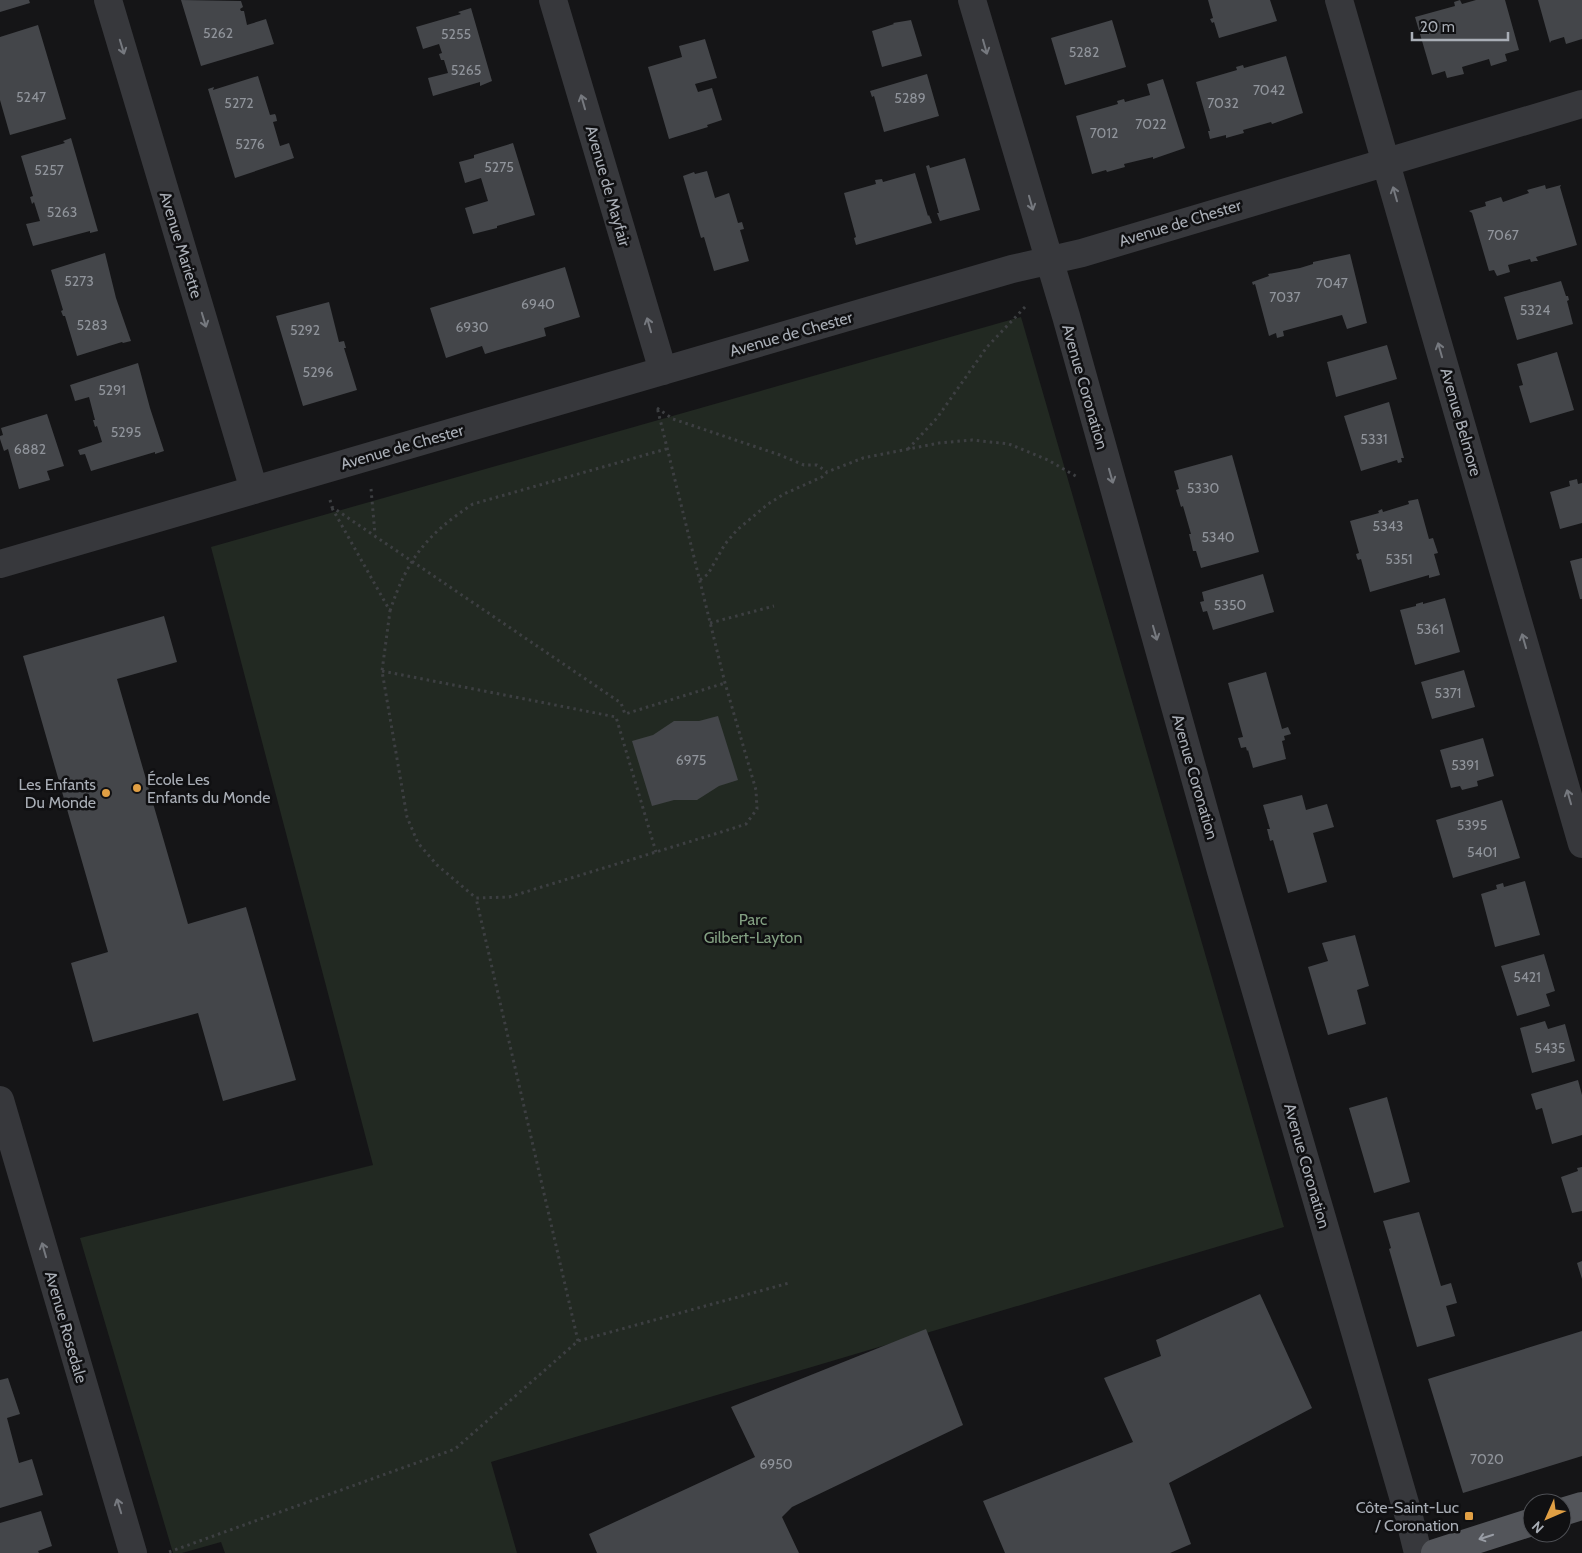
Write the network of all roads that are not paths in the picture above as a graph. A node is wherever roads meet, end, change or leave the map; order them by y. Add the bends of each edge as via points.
1 (108, 0) edge
2 (553, 0) edge
3 (972, 0) edge
4 (1339, 0) edge
5 (1582, 104) edge
6 (1386, 161) junction
7 (1048, 262) junction
8 (662, 372) junction
9 (254, 490) junction
10 (0, 564) edge
11 (1582, 844) edge
12 (0, 1100) edge
13 (1522, 1525) edge
14 (133, 1553) edge
15 (1418, 1553) edge
16 (1435, 1553) edge

1 -> 9 street, Avenue Mariette
8 -> 2 street, Avenue de Mayfair
3 -> 7 street, Avenue Coronation
4 - 6 street, Avenue Belmore
5 - 6 street, Avenue de Chester
6 - 7 street, Avenue de Chester
11 -> 6 street, Avenue Belmore
7 - 8 street, Avenue de Chester via 1012,269
7 -> 15 street, Avenue Coronation
8 - 9 street, Avenue de Chester
9 - 10 street, Avenue de Chester
14 -> 12 street, Avenue Rosedale
13 -> 16 main road

